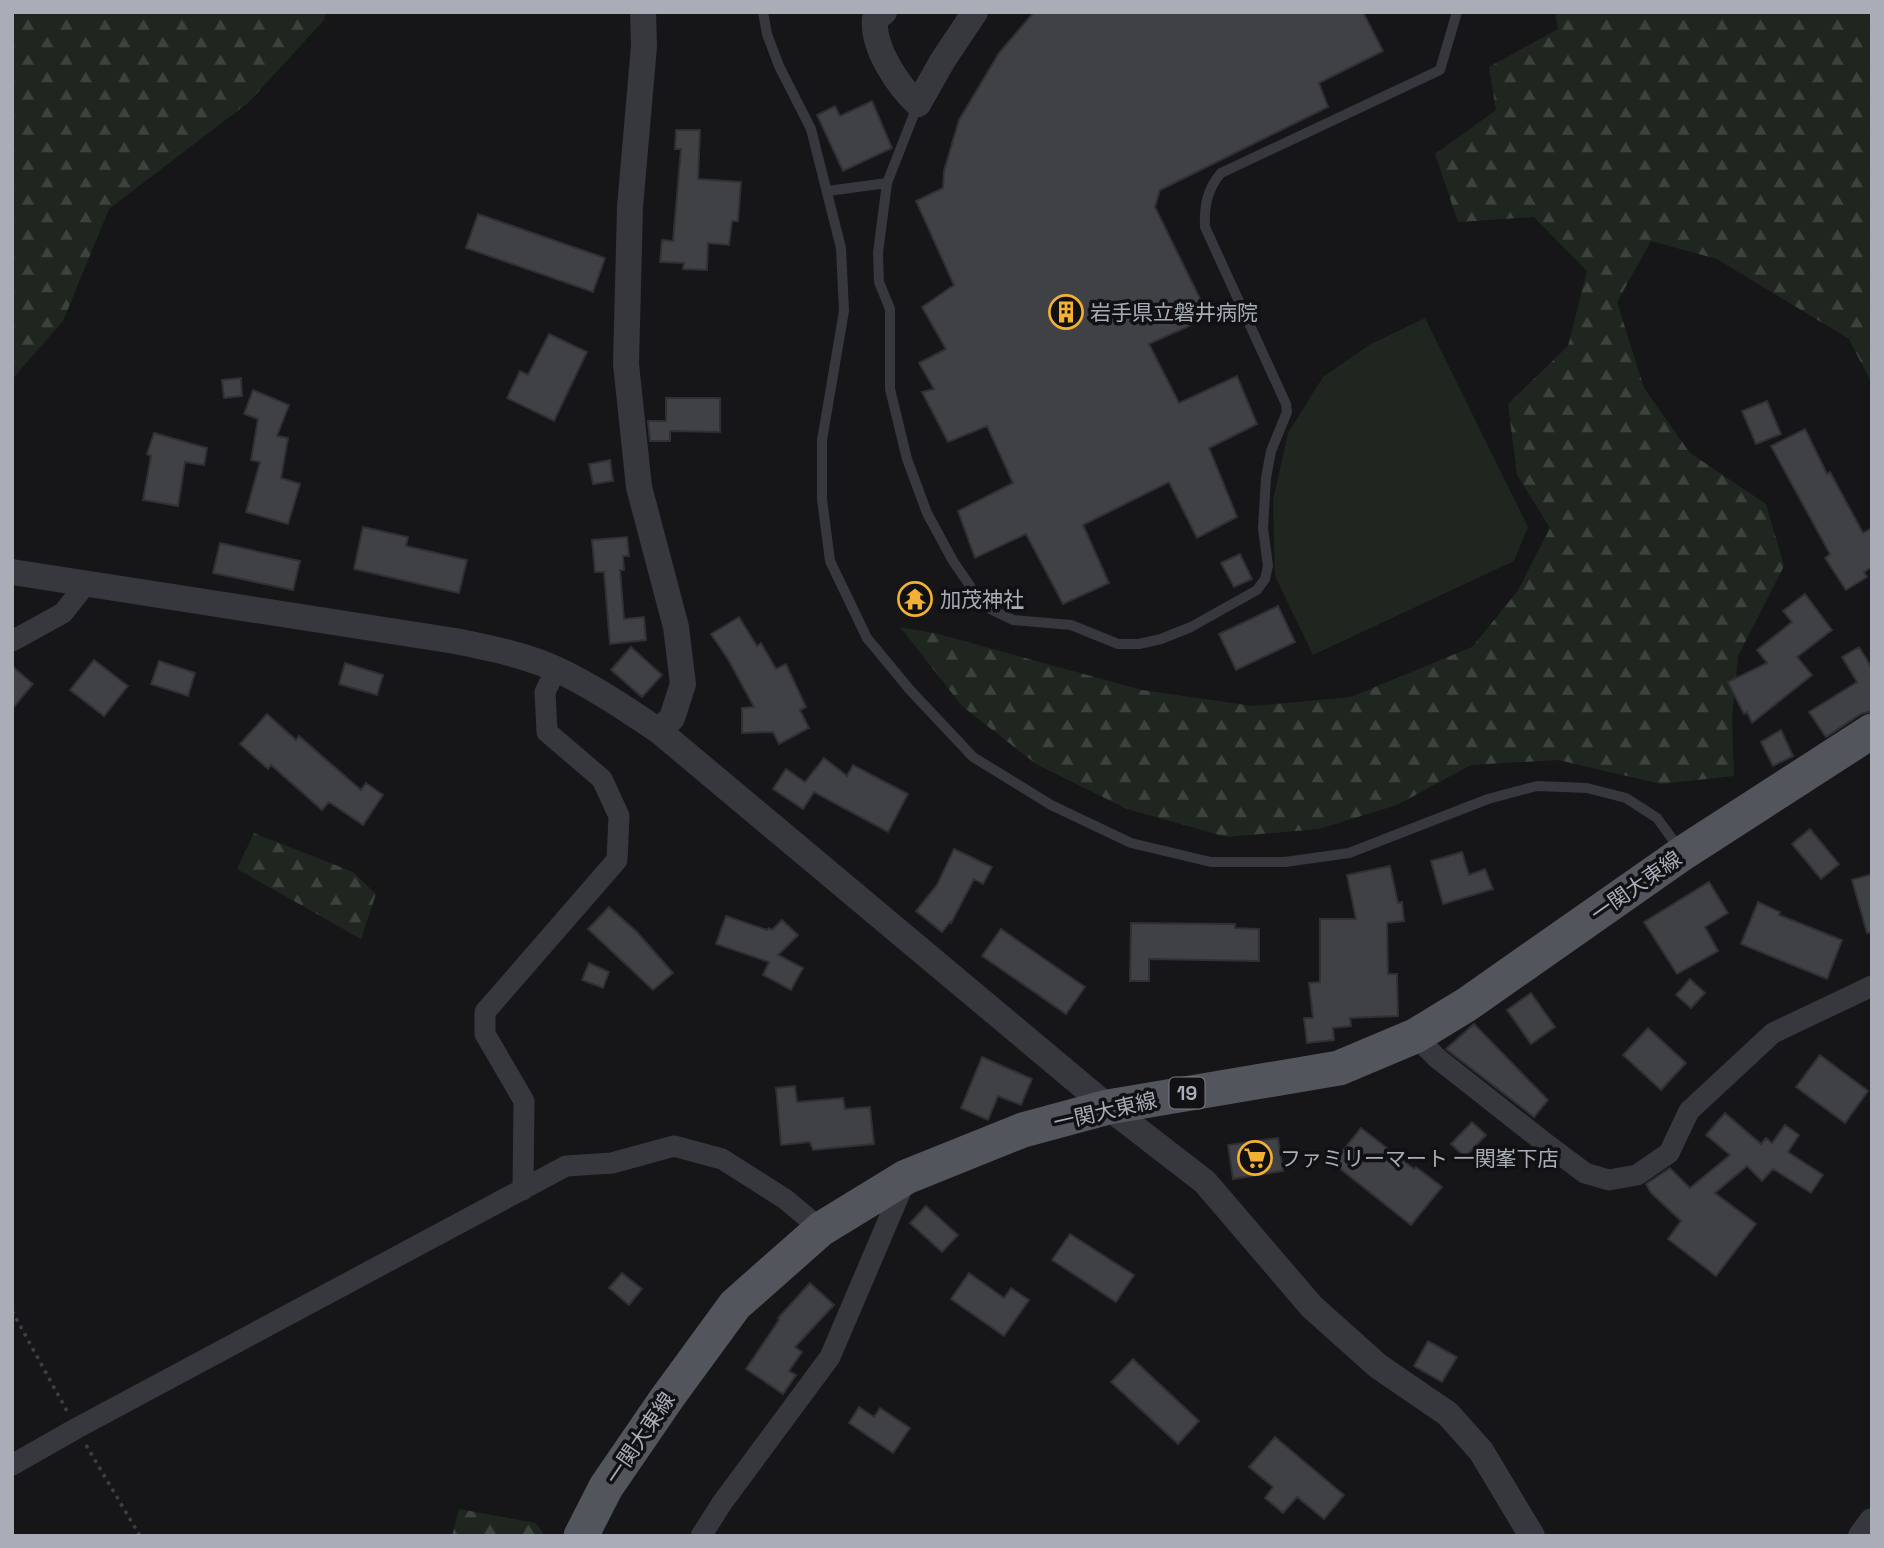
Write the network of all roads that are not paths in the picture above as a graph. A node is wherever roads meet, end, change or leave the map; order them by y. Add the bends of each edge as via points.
1 (643, 12) edge
2 (763, 12) edge
3 (884, 12) edge
4 (975, 12) edge
5 (1457, 12) edge
6 (918, 104) junction
7 (887, 183) junction
8 (828, 191) junction
9 (12, 572) edge
10 (86, 584) junction
11 (12, 641) edge
12 (556, 669) junction
13 (659, 731) junction
14 (1872, 731) edge
15 (1683, 853) junction
16 (1872, 986) edge
17 (1416, 1036) junction
18 (1108, 1108) junction
19 (906, 1177) junction
20 (523, 1190) junction
21 (821, 1229) junction
22 (12, 1465) edge
23 (1872, 1521) edge
24 (581, 1536) edge
25 (701, 1536) edge
26 (1532, 1536) edge
27 (1861, 1536) edge

1 - 13 street via 630,206 626,364 639,487 676,627 684,684 672,718
2 - 8 lane via 779,66 811,129
3 - 6 street via 875,19 873,32 903,91
4 - 6 street
5 - 7 lane via 1440,70 1221,173 1209,192 1205,228 1287,412 1266,478 1265,579 1257,590 1161,639 1118,644 1070,625 1001,616 979,599 953,561 927,513 907,459 890,389 890,309 879,282 878,253
6 - 7 lane
7 - 8 lane
8 - 15 lane via 841,248 844,311 822,440 822,499 830,561 867,638 973,757 1051,805 1131,843 1211,862 1285,862 1349,853 1477,803 1537,786 1587,788 1626,798 1657,818
9 - 10 street
10 - 11 street via 62,613
10 - 12 street via 455,640
12 - 13 street
12 - 20 street via 545,692 548,732 602,779 619,816 617,860 485,1012 485,1034 524,1101
13 - 18 street
14 - 15 main road, 一関大東線 / 19
15 - 17 main road, 一関大東線 / 19
16 - 17 street via 1773,1033 1689,1111 1669,1153 1637,1175 1608,1180 1585,1173 1437,1058
17 - 18 main road, 一関大東線 / 19 via 1339,1068
18 - 19 main road, 一関大東線 / 19 via 1023,1130
18 - 26 street via 1205,1182 1312,1307 1349,1341 1448,1415 1481,1451
19 - 21 main road, 一関大東線 / 19
19 - 25 street via 830,1357
20 - 21 street via 566,1166 612,1164 674,1146 722,1159 785,1199
20 - 22 street
21 - 24 main road, 一関大東線 / 19 via 735,1304 606,1487
23 - 27 street

